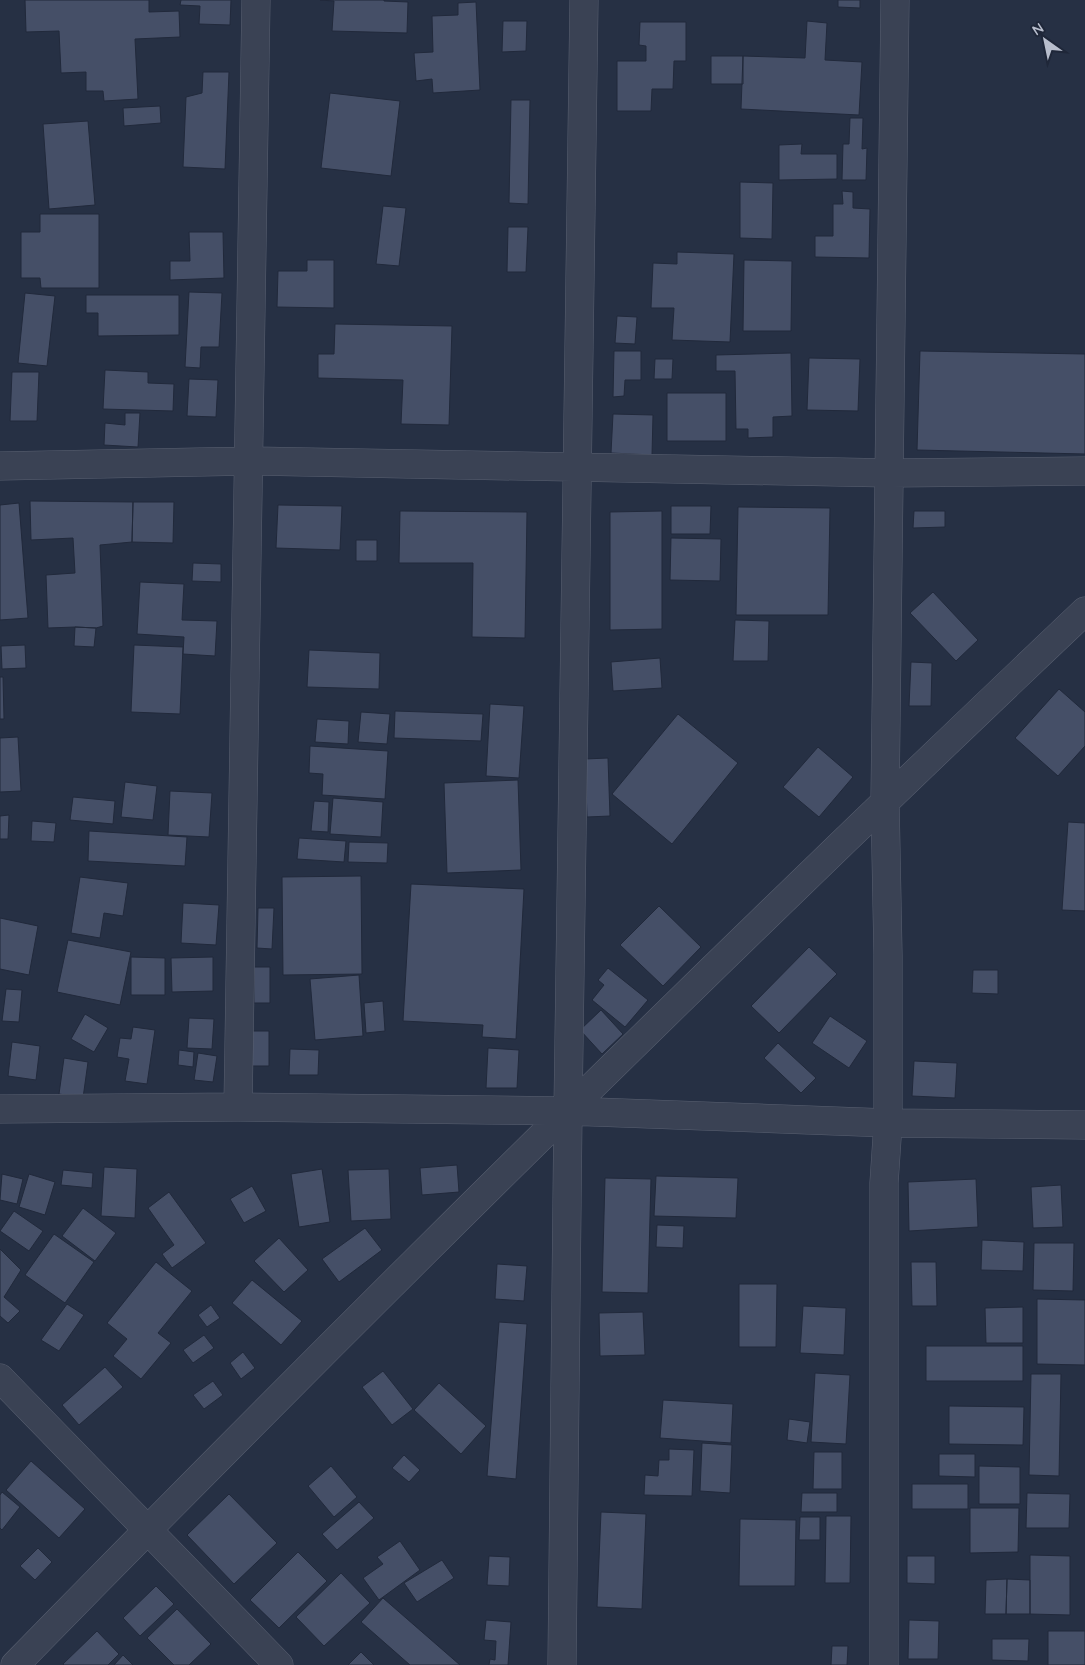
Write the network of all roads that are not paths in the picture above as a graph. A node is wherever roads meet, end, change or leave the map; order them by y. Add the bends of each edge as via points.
1 (256, 0) edge
2 (584, 0) edge
3 (896, 0) edge
4 (250, 461) junction
5 (0, 466) edge
6 (577, 467) junction
7 (1085, 471) edge
8 (890, 473) junction
9 (1085, 611) edge
10 (885, 800) junction
11 (238, 1107) junction
12 (0, 1109) edge
13 (568, 1111) junction
14 (888, 1123) junction
15 (1085, 1125) edge
16 (0, 1378) edge
17 (148, 1529) junction
18 (15, 1665) edge
19 (280, 1665) edge
20 (562, 1665) edge
21 (884, 1665) edge

1 - 4 street
2 - 6 street
3 - 8 street
4 - 5 street
4 - 6 street
4 - 11 street
6 - 8 street
6 - 13 street
7 - 8 street
8 - 10 street
9 - 10 street
10 - 13 street
10 - 14 street
11 - 12 street
11 - 13 street
13 - 14 street
13 - 17 street
13 - 20 street
14 - 15 street
14 - 21 street via 884,1183
16 - 17 street
17 - 18 street
17 - 19 street

